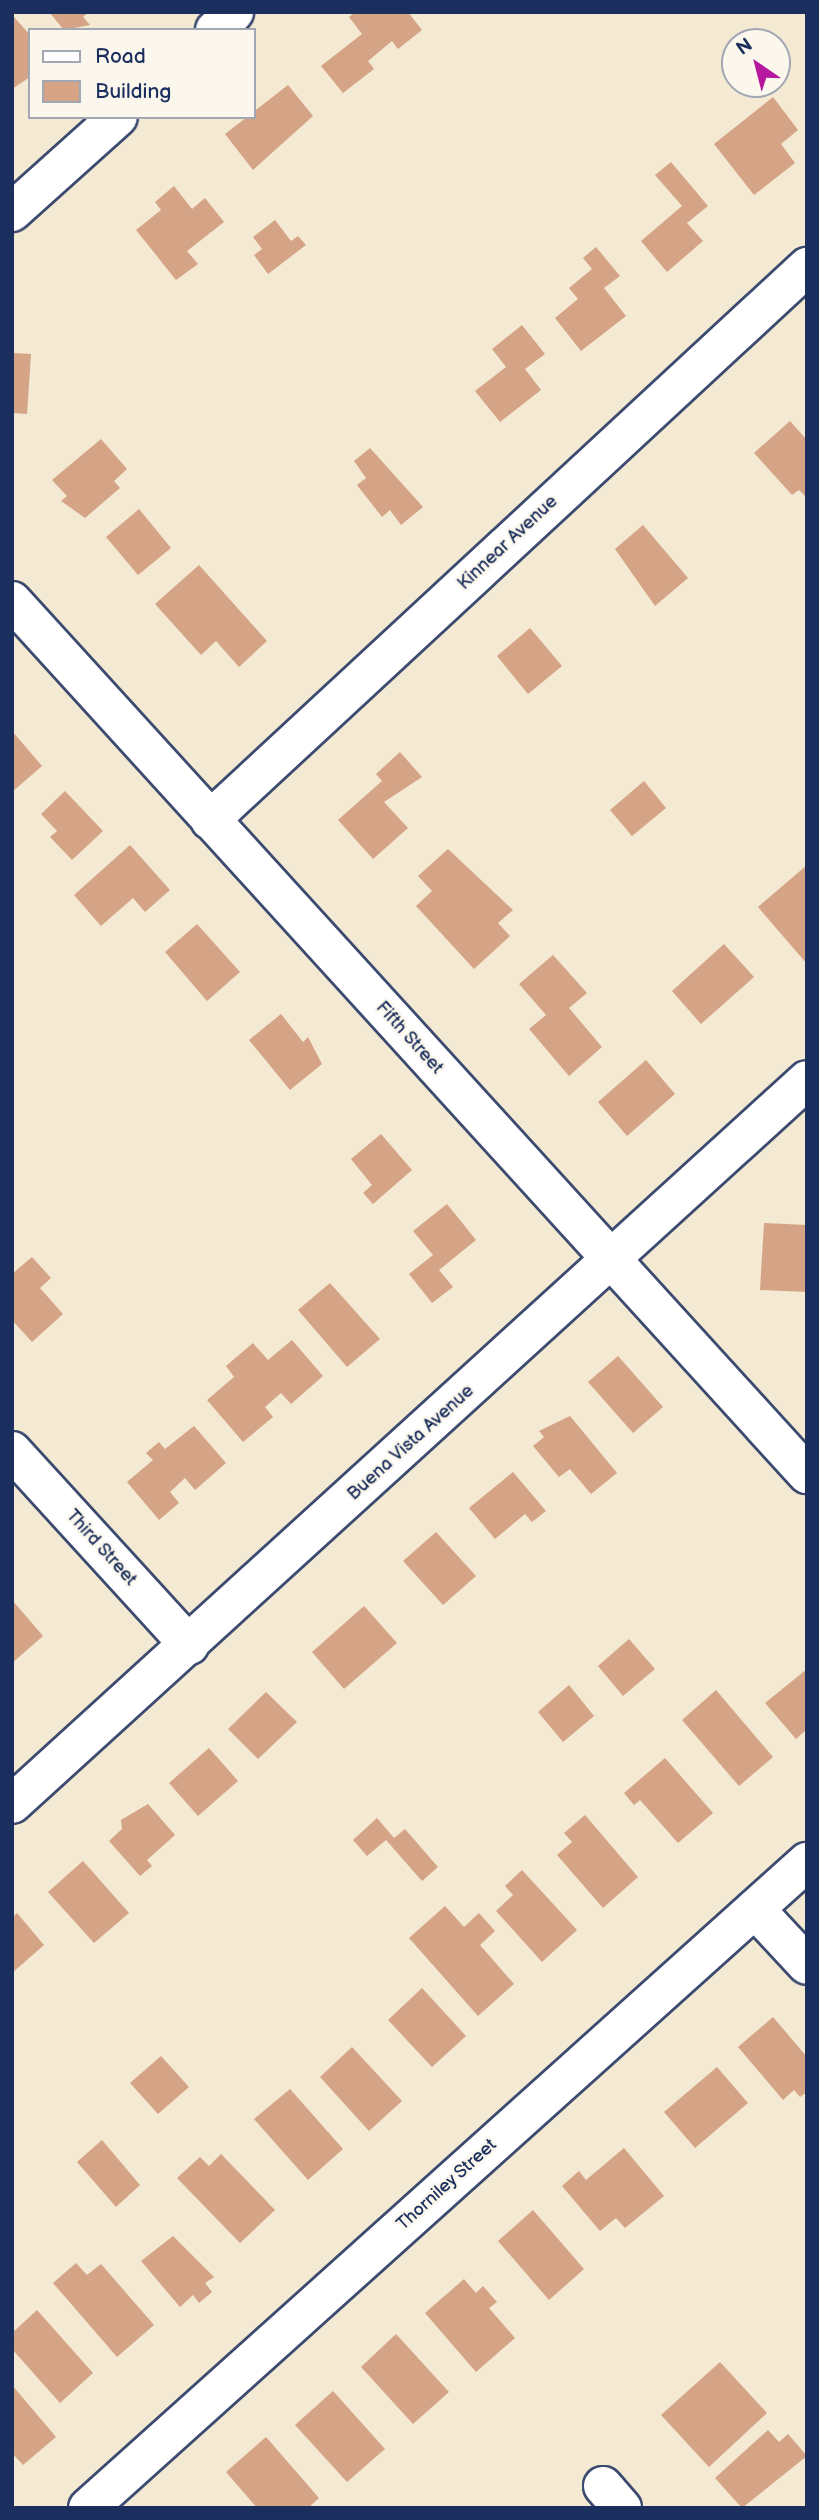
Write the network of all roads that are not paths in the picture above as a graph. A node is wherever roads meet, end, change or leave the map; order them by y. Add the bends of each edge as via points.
1 (234, 12) edge
2 (217, 28) edge
3 (116, 119) edge
4 (12, 212) edge
5 (807, 267) edge
6 (12, 601) edge
7 (210, 820) junction
8 (807, 1080) edge
9 (612, 1260) junction
10 (12, 1451) edge
11 (807, 1474) edge
12 (189, 1645) junction
13 (12, 1804) edge
14 (807, 1862) edge
15 (755, 1909) junction
16 (807, 1965) edge
17 (88, 2508) edge

1 - 2 street
3 - 4 street
5 - 7 street, Kinnear Avenue
6 - 7 street, Fifth Street
7 - 9 street, Fifth Street
8 - 9 street, Buena Vista Avenue
9 - 11 street, Fifth Street
9 - 12 street, Buena Vista Avenue
10 - 12 street, Third Street
12 - 13 street, Buena Vista Avenue
14 - 15 street, Thorniley Street
15 - 16 street
15 - 17 street, Thorniley Street

